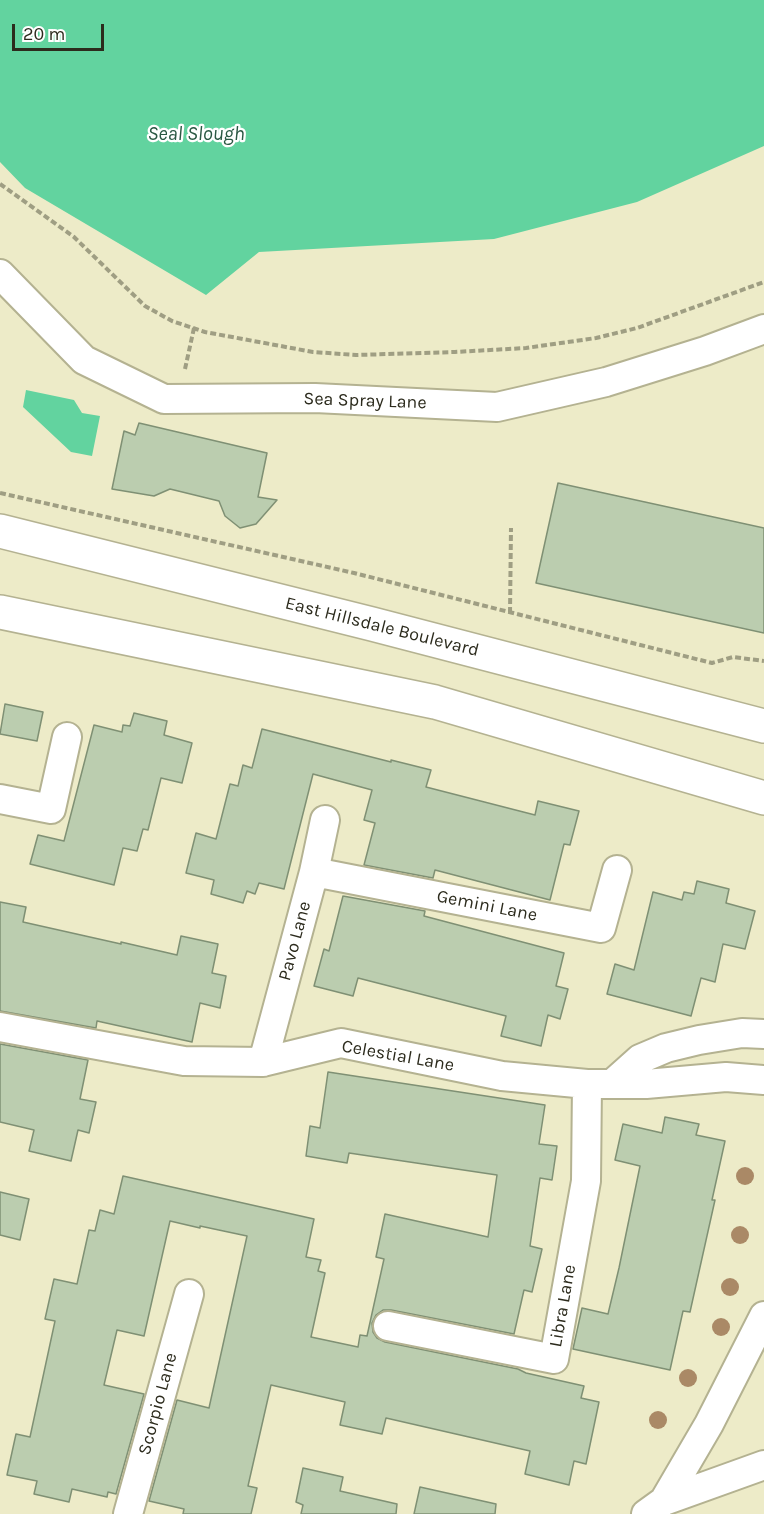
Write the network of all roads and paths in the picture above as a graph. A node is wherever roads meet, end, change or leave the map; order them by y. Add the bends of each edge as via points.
1 (0, 184) edge
2 (0, 274) edge
3 (764, 282) edge
4 (194, 328) junction
5 (764, 329) edge
6 (187, 357) dead end
7 (0, 493) edge
8 (511, 528) dead end
9 (0, 531) edge
10 (0, 612) edge
11 (510, 613) junction
12 (764, 661) edge
13 (764, 726) edge
14 (67, 737) dead end
15 (764, 798) edge
16 (0, 799) edge
17 (325, 820) dead end
18 (617, 870) dead end
19 (314, 872) junction
20 (0, 1027) edge
21 (764, 1034) edge
22 (263, 1062) junction
23 (764, 1080) edge
24 (599, 1084) junction
25 (189, 1294) dead end
26 (764, 1316) edge
27 (388, 1326) dead end
28 (764, 1465) edge
29 (655, 1507) edge
30 (128, 1514) edge

1 - 4 path via 74,237 145,306
2 - 5 street, Sea Spray Lane via 84,360 164,399 315,398 497,406 606,382
3 - 4 path via 637,328 526,348 356,355 276,347
4 - 6 path
7 - 11 path via 354,573
8 - 11 path
9 - 13 main road, East Hillsdale Boulevard
10 - 15 main road via 435,702
11 - 12 path via 712,663 733,657
14 - 16 street via 51,809
17 - 19 street, Pavo Lane
18 - 19 street, Gemini Lane via 601,928
19 - 22 street, Pavo Lane
20 - 22 street, Celestial Lane via 184,1061
21 - 24 street via 742,1033 666,1048
22 - 24 street, Celestial Lane via 341,1043 502,1076
23 - 24 street, Celestial Lane via 726,1077
24 - 27 street, Libra Lane via 554,1359
25 - 30 street, Scorpio Lane
26 - 29 street via 709,1424
28 - 29 street

